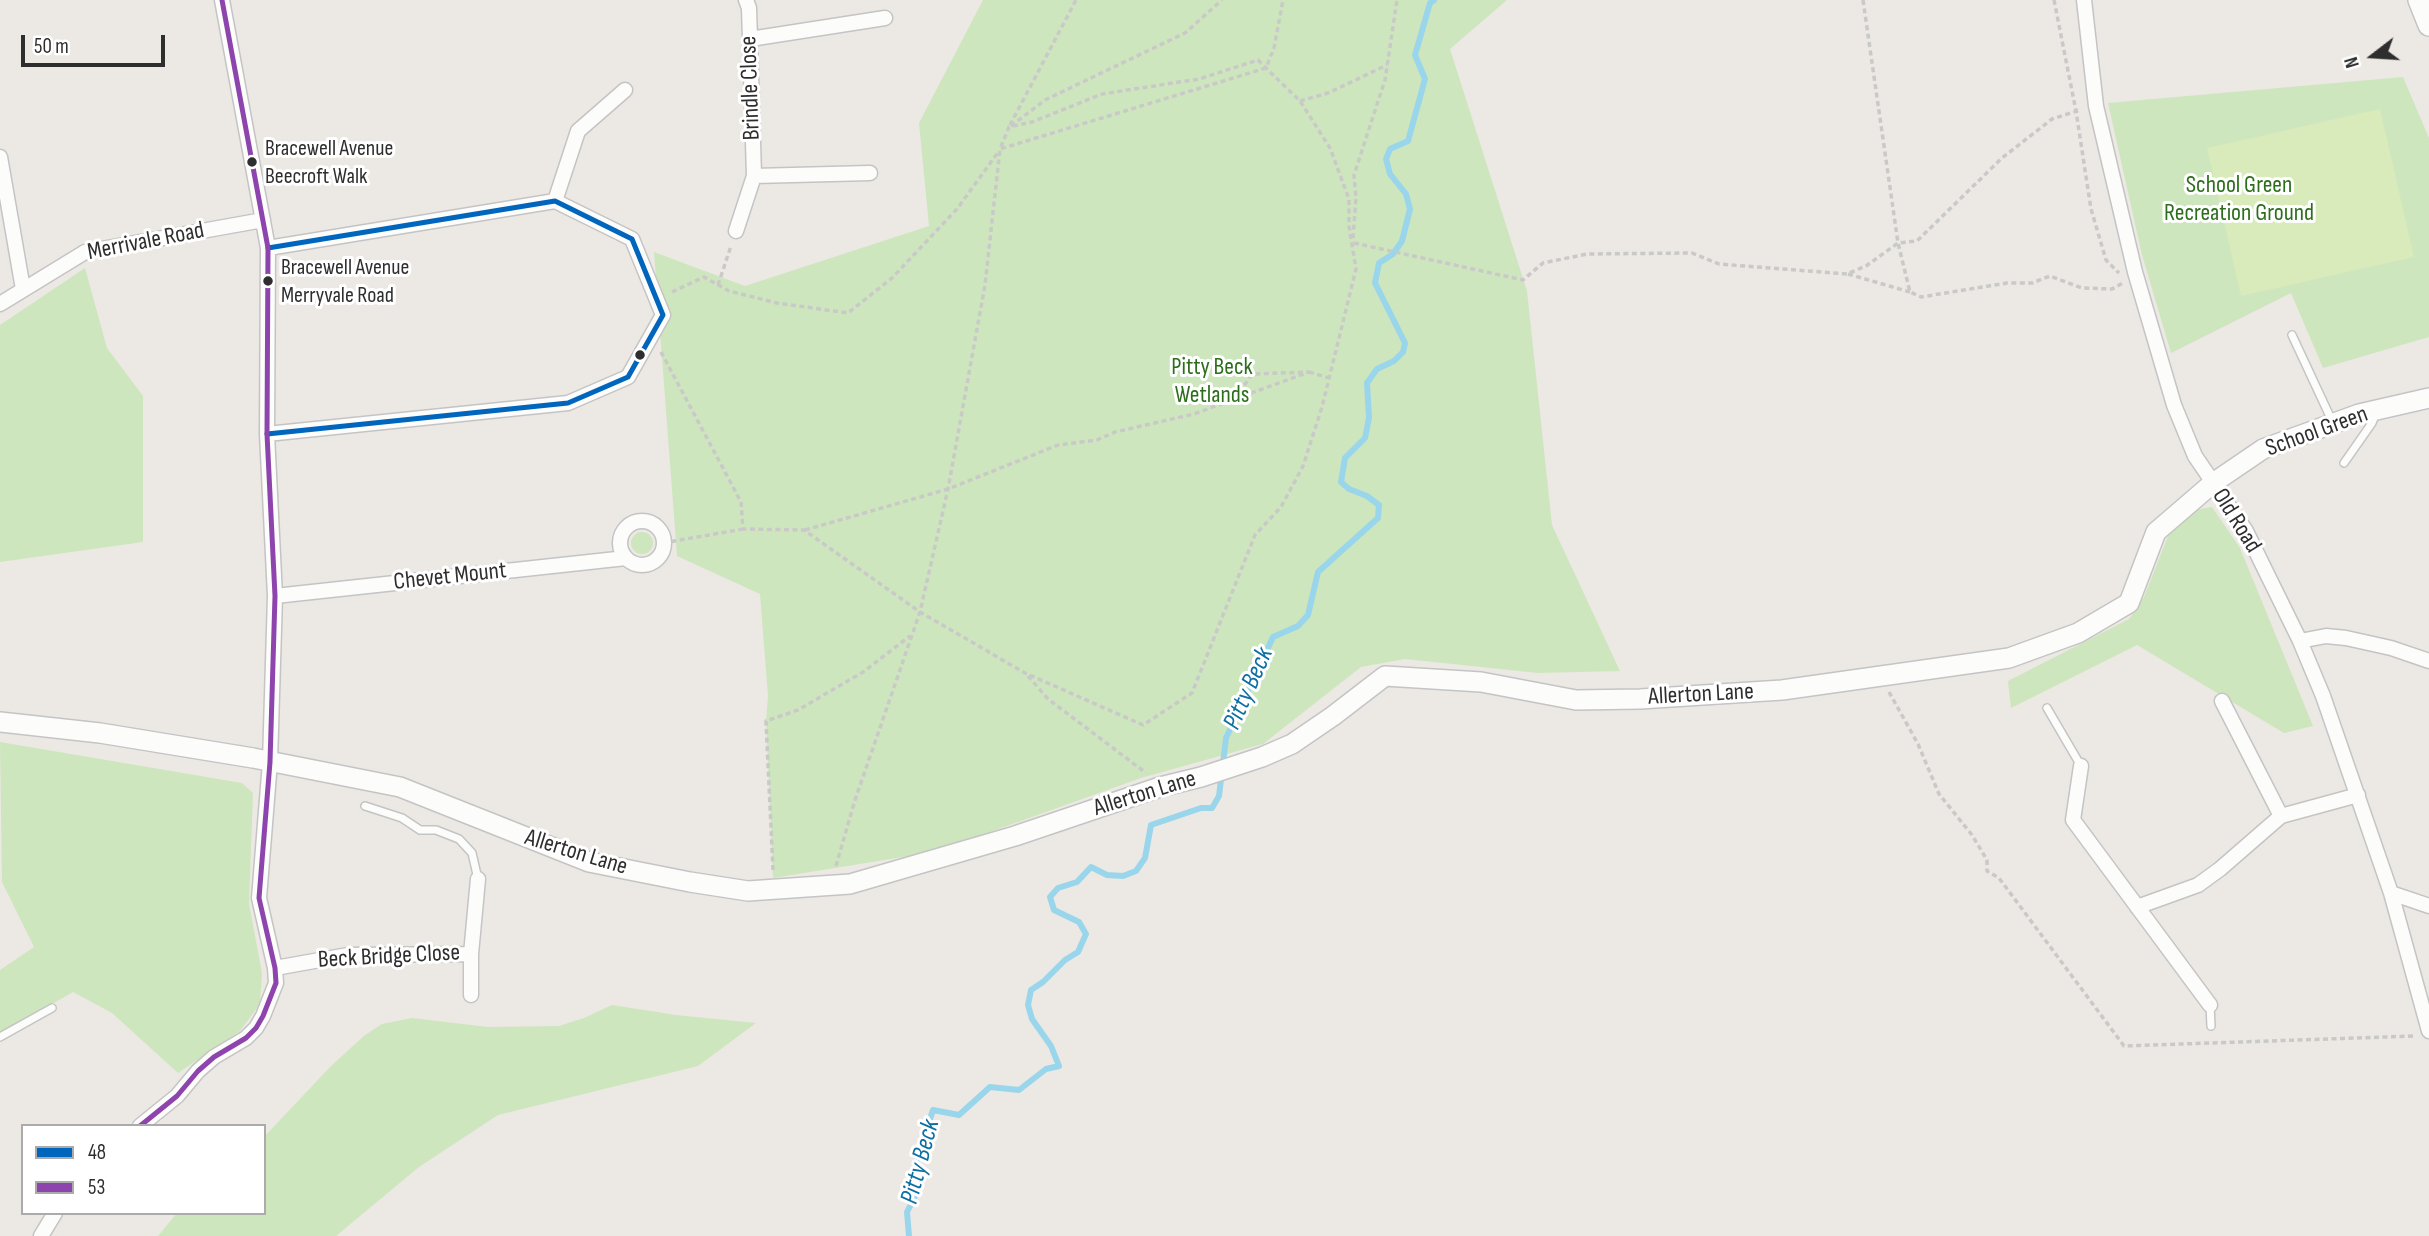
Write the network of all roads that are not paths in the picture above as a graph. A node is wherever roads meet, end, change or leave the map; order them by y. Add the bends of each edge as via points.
1 (222, 0) edge
2 (746, 0) edge
3 (2084, 0) edge
4 (2419, 0) edge
5 (885, 18) dead end
6 (2429, 25) edge
7 (750, 40) junction
8 (625, 90) dead end
9 (0, 157) edge
10 (870, 173) dead end
11 (754, 176) junction
12 (555, 201) junction
13 (263, 220) junction
14 (737, 231) road end
15 (268, 248) junction
16 (23, 289) junction
17 (0, 304) edge
18 (2292, 335) dead end
19 (2429, 398) edge
20 (2377, 410) junction
21 (2334, 423) junction
22 (267, 434) junction
23 (2344, 463) dead end
24 (2213, 483) junction
25 (625, 558) junction
26 (275, 596) junction
27 (2300, 641) junction
28 (2429, 662) edge
29 (2222, 701) dead end
30 (2048, 708) dead end
31 (0, 722) edge
32 (270, 762) junction
33 (2081, 766) joint
34 (2358, 796) junction
35 (365, 806) dead end
36 (2281, 816) junction
37 (478, 879) joint
38 (2391, 892) junction
39 (2429, 906) edge
40 (2137, 907) junction
41 (471, 954) junction
42 (275, 968) junction
43 (471, 995) dead end
44 (2210, 1005) joint
45 (52, 1008) dead end
46 (2211, 1026) dead end
47 (2429, 1031) edge
48 (0, 1037) edge
49 (142, 1124) edge
50 (54, 1215) edge
51 (41, 1236) edge

1 - 13 street
2 - 7 street, Brindle Close
3 - 24 street, Old Road via 2096,106 2135,272 2175,405
4 - 6 main road
5 - 7 street
7 - 11 street, Brindle Close
8 - 12 street via 578,131
9 - 16 street
10 - 11 street, Brindle Close
11 - 14 street, Brindle Close
12 - 15 street
12 - 22 street via 632,239 663,315 628,377 568,403
13 - 15 street
13 - 16 street, Merrivale Road via 85,252
15 - 22 street
16 - 17 street, Merrivale Road
18 - 21 lane
19 - 20 street, School Green
20 - 21 street, School Green
20 - 23 lane
21 - 24 street, School Green via 2263,449
22 - 26 street
24 - 27 street, Old Road via 2246,531
24 - 32 street, Allerton Lane via 2156,532 2129,603 2078,633 2009,658 1782,690 1576,700 1481,682 1385,676 1292,744 1262,757 850,884 748,891 589,862 400,788
25 - 25 street via 620,544 625,528 648,522 660,530 663,543 658,557 647,564
25 - 26 street, Chevet Mount
26 - 32 street
27 - 28 street via 2346,638
27 - 34 street, Old Road
29 - 36 street
30 - 33 lane
31 - 32 street, Allerton Lane via 100,733
32 - 42 street via 259,898
33 - 40 street via 2073,820
34 - 36 street
34 - 38 street, Old Road
35 - 37 lane via 402,818 420,830 459,839 472,853
36 - 40 street via 2198,885
37 - 41 street, Beck Bridge Close
38 - 39 street
38 - 47 street, Old Road
40 - 44 street
41 - 42 street, Beck Bridge Close via 348,955
41 - 43 street
42 - 49 street via 271,999 256,1028 214,1057
44 - 46 lane
45 - 48 lane
50 - 51 street

